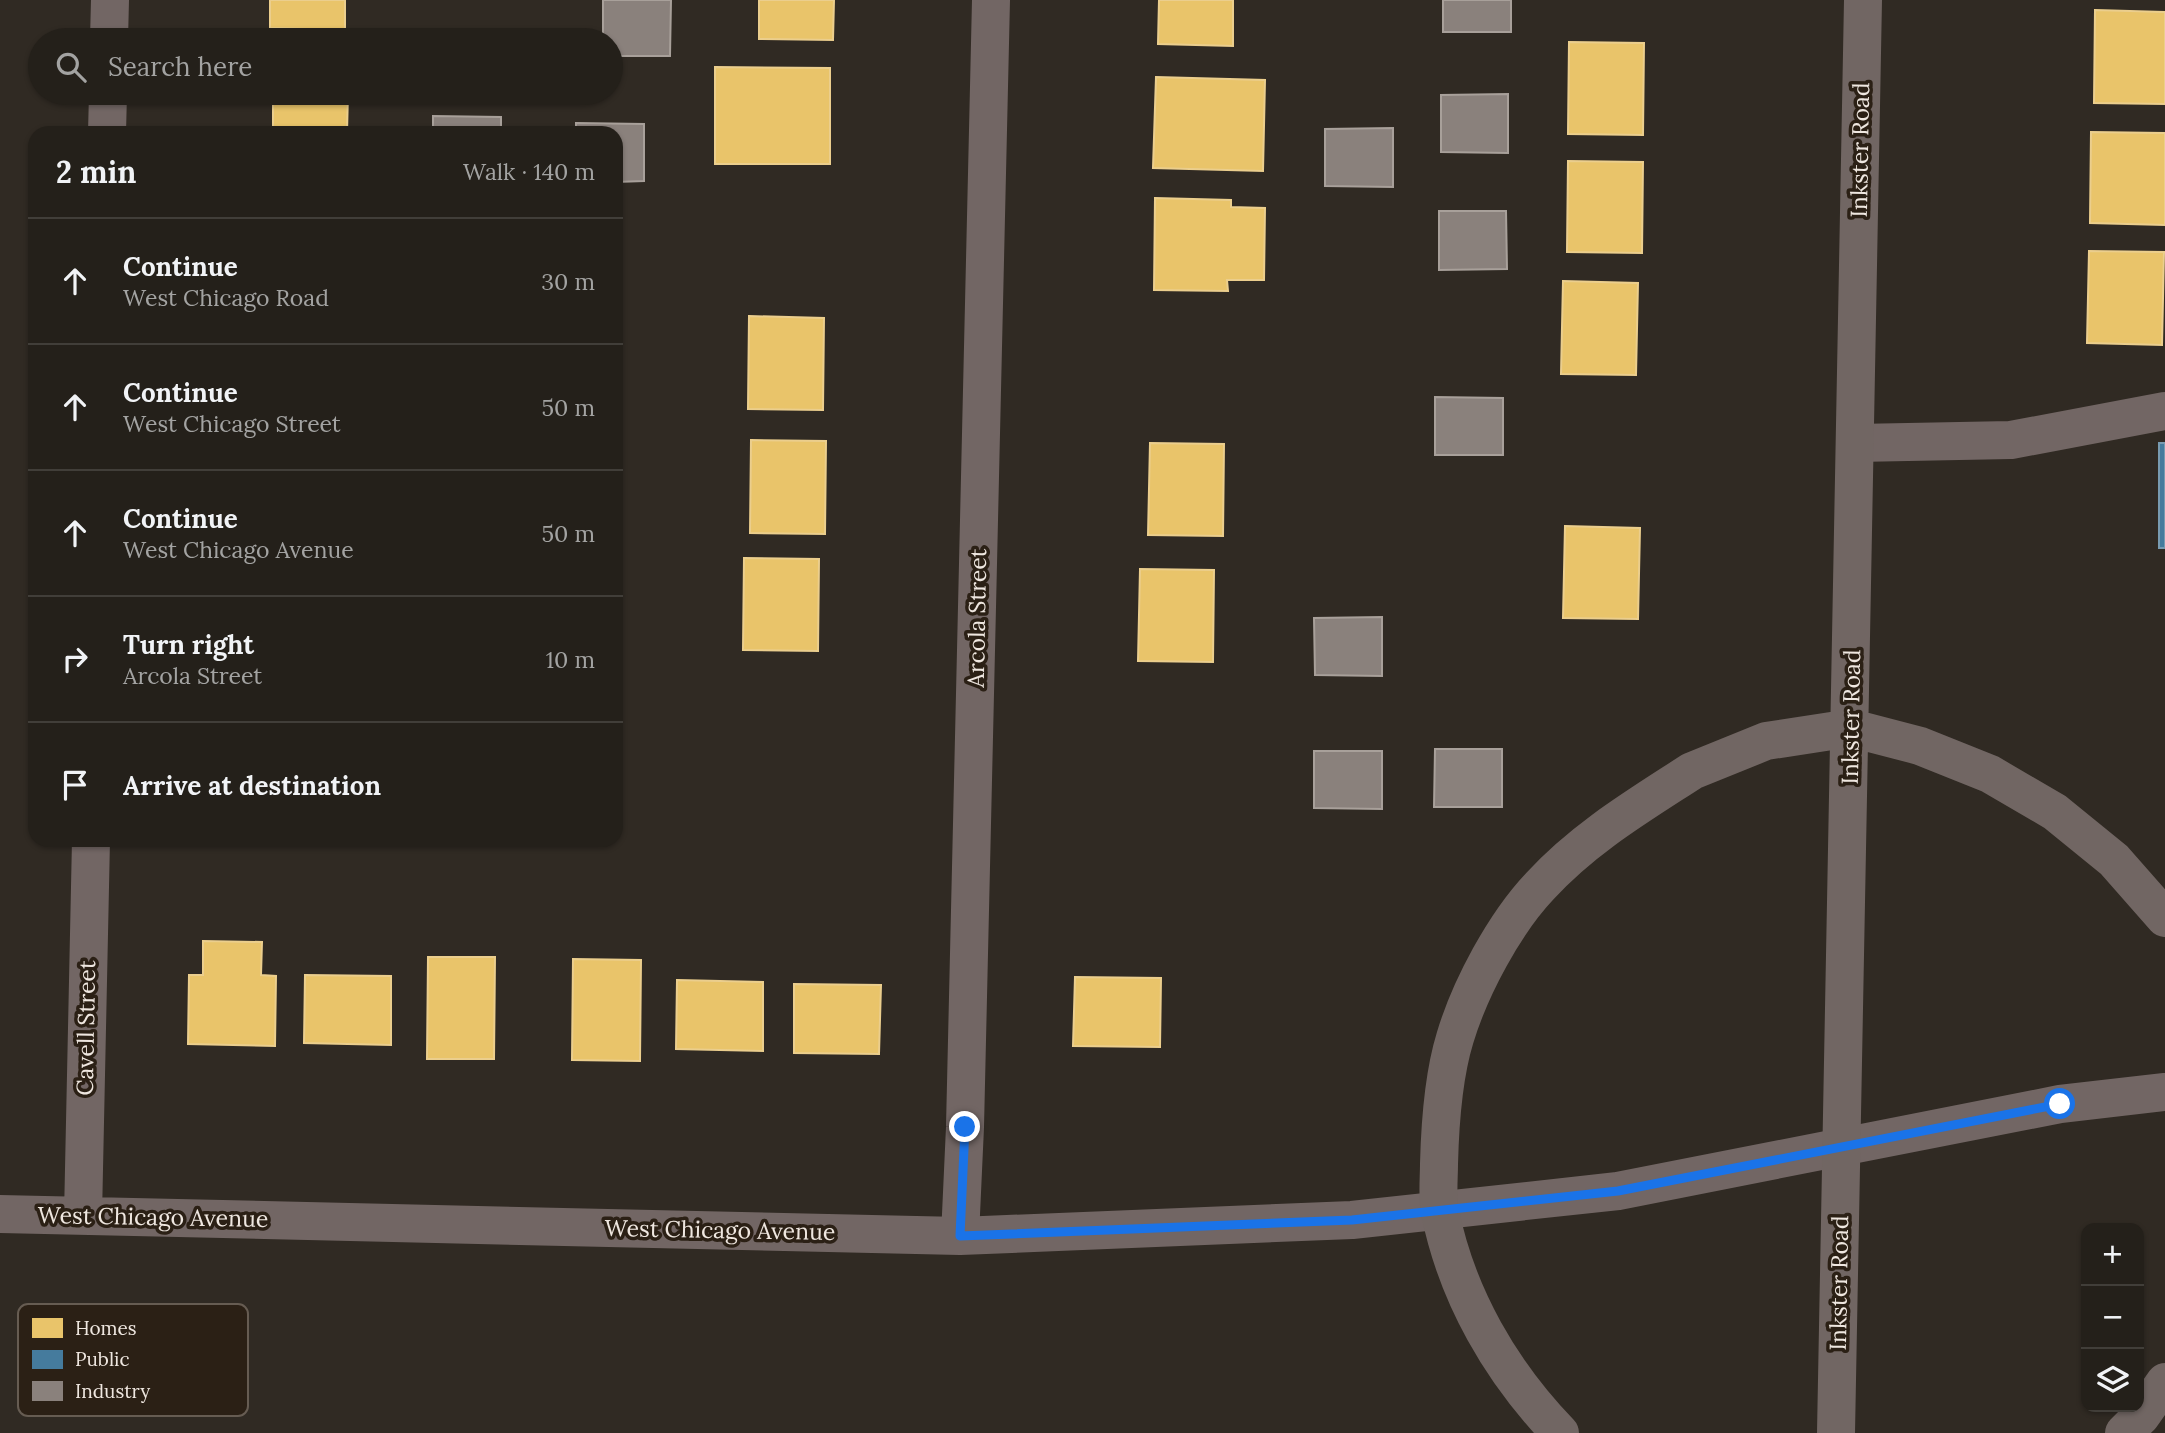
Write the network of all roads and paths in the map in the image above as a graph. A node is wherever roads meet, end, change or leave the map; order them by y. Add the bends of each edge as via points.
1 (110, 0) edge
2 (991, 0) edge
3 (1863, 0) edge
4 (109, 28) edge
5 (108, 105) edge
6 (107, 126) edge
7 (2165, 411) edge
8 (1856, 443) junction
9 (1851, 728) junction
10 (91, 847) edge
11 (2165, 918) edge
12 (2165, 1092) edge
13 (1840, 1147) junction
14 (1439, 1210) junction
15 (0, 1214) edge
16 (83, 1216) junction
17 (960, 1236) junction
18 (2165, 1382) edge
19 (1560, 1433) edge
20 (1836, 1433) edge
21 (2124, 1433) edge

1 - 4 street
2 - 17 street, Arcola Street
3 - 8 main road, Inkster Road
5 - 6 street
7 - 8 street via 2011,440
8 - 9 main road, Inkster Road
9 - 11 main road via 1920,746 1978,769 2045,806 2114,860
9 - 13 main road, Inkster Road
9 - 14 main road via 1766,741 1692,771 1598,832 1539,886 1485,965 1455,1039 1440,1121
10 - 16 street, Cavell Street
12 - 13 street, West Chicago Avenue via 2060,1104
13 - 14 street, West Chicago Avenue via 1618,1191
13 - 20 main road, Inkster Road
14 - 17 street, West Chicago Avenue via 1352,1220
14 - 19 main road via 1461,1284 1495,1352 1531,1403
15 - 16 street, West Chicago Avenue
16 - 17 street, West Chicago Avenue
18 - 21 main road

